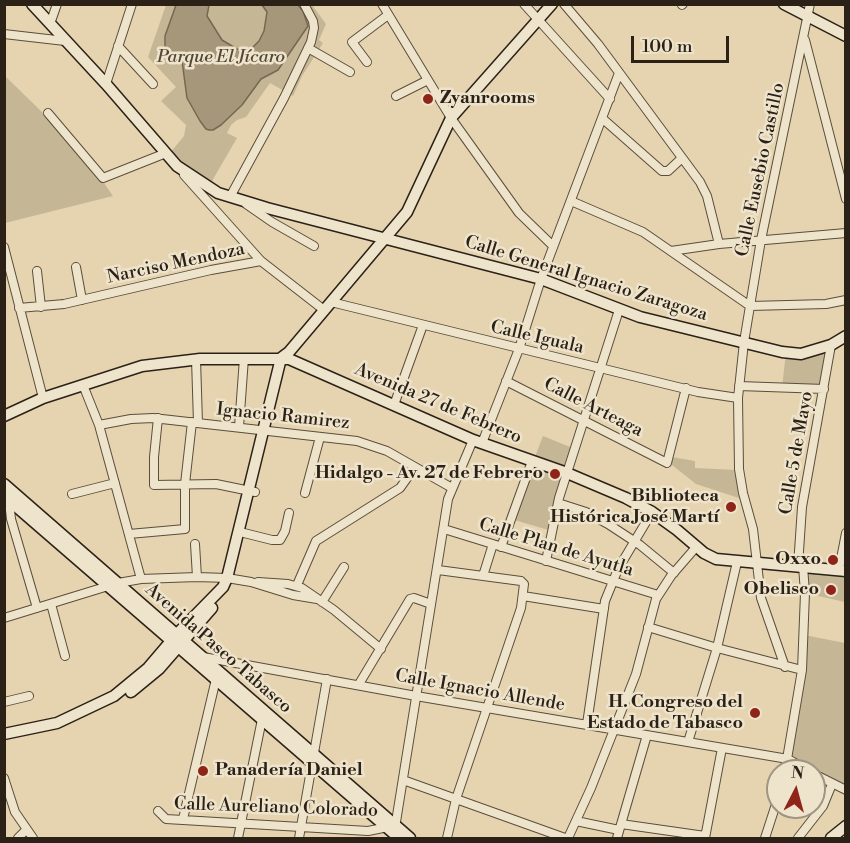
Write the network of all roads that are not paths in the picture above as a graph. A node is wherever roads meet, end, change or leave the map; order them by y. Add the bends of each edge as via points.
1 (32, 4) edge
2 (57, 4) edge
3 (132, 4) edge
4 (304, 4) edge
5 (382, 4) edge
6 (524, 4) edge
7 (552, 4) edge
8 (564, 4) edge
9 (784, 4) edge
10 (810, 4) edge
11 (388, 15) junction
12 (807, 16) junction
13 (537, 19) junction
14 (50, 24) junction
15 (4, 34) edge
16 (803, 36) junction
17 (846, 36) edge
18 (65, 41) junction
19 (118, 46) junction
20 (308, 48) junction
21 (367, 62) dead end
22 (350, 72) dead end
23 (620, 73) junction
24 (428, 80) junction
25 (106, 84) junction
26 (153, 84) dead end
27 (396, 96) dead end
28 (610, 99) junction
29 (48, 113) dead end
30 (451, 118) junction
31 (603, 119) junction
32 (166, 153) junction
33 (682, 158) junction
34 (177, 166) junction
35 (235, 198) junction
36 (846, 199) edge
37 (571, 201) junction
38 (846, 233) edge
39 (385, 238) junction
40 (761, 240) junction
41 (719, 244) junction
42 (314, 246) dead end
43 (553, 246) junction
44 (4, 247) edge
45 (671, 251) junction
46 (261, 261) junction
47 (76, 267) dead end
48 (37, 271) dead end
49 (541, 279) junction
50 (82, 300) junction
51 (846, 300) edge
52 (327, 306) junction
53 (750, 306) junction
54 (40, 307) junction
55 (19, 308) junction
56 (619, 310) junction
57 (423, 325) junction
58 (846, 336) edge
59 (744, 342) junction
60 (831, 345) junction
61 (519, 349) junction
62 (286, 356) junction
63 (244, 358) junction
64 (196, 359) junction
65 (602, 369) junction
66 (506, 381) junction
67 (83, 385) junction
68 (739, 386) junction
69 (686, 388) junction
70 (824, 390) junction
71 (43, 398) junction
72 (738, 398) junction
73 (394, 405) junction
74 (4, 416) edge
75 (158, 418) junction
76 (585, 420) junction
77 (195, 423) junction
78 (99, 425) junction
79 (239, 427) junction
80 (267, 430) junction
81 (320, 437) junction
82 (478, 442) junction
83 (532, 461) junction
84 (415, 467) junction
85 (567, 473) junction
86 (115, 483) junction
87 (4, 484) edge
88 (185, 484) junction
89 (452, 488) junction
90 (252, 491) junction
91 (305, 493) dead end
92 (72, 494) dead end
93 (7, 498) edge
94 (558, 503) junction
95 (652, 512) junction
96 (289, 513) dead end
97 (444, 529) junction
98 (244, 533) junction
99 (846, 533) edge
100 (129, 534) junction
101 (634, 541) junction
102 (195, 544) dead end
103 (497, 546) junction
104 (697, 546) junction
105 (546, 561) junction
106 (737, 562) junction
107 (758, 564) junction
108 (800, 566) junction
109 (344, 567) dead end
110 (438, 570) junction
111 (842, 570) edge
112 (674, 573) junction
113 (483, 576) junction
114 (196, 577) junction
115 (141, 579) junction
116 (230, 579) junction
117 (613, 581) junction
118 (251, 582) junction
119 (113, 585) junction
120 (297, 585) junction
121 (658, 595) junction
122 (523, 597) junction
123 (319, 600) junction
124 (51, 603) junction
125 (431, 604) junction
126 (38, 608) junction
127 (603, 609) junction
128 (4, 618) edge
129 (648, 627) junction
130 (178, 640) junction
131 (717, 648) junction
132 (381, 649) junction
133 (65, 656) dead end
134 (203, 657) junction
135 (786, 667) junction
136 (802, 670) junction
137 (216, 679) junction
138 (327, 679) junction
139 (359, 684) junction
140 (29, 696) dead end
141 (416, 696) junction
142 (4, 702) edge
143 (486, 707) junction
144 (262, 719) junction
145 (587, 724) junction
146 (615, 729) junction
147 (4, 734) edge
148 (647, 735) junction
149 (4, 740) edge
150 (688, 742) junction
151 (722, 748) junction
152 (314, 759) junction
153 (788, 759) joint
154 (4, 778) edge
155 (403, 780) junction
156 (826, 781) edge
157 (832, 784) junction
158 (846, 790) edge
159 (456, 799) junction
160 (158, 811) dead end
161 (183, 819) junction
162 (771, 819) edge
163 (576, 821) junction
164 (242, 823) junction
165 (846, 826) edge
166 (301, 827) junction
167 (620, 827) junction
168 (26, 831) junction
169 (394, 833) edge
170 (705, 837) edge
171 (18, 838) edge
172 (33, 838) edge
173 (238, 838) edge
174 (298, 838) edge
175 (410, 838) edge
176 (447, 838) edge
177 (567, 838) edge
178 (617, 838) edge
179 (765, 838) edge
180 (798, 838) edge
181 (831, 838) edge

1 - 14 main road, Calle General Ignacio Zaragoza
2 - 14 street
3 - 19 street
4 - 20 street via 313,25
5 - 11 street
6 - 13 street
7 - 13 main road
8 - 23 street
9 - 12 main road
10 - 12 street, Calle Eusebio Castillo
11 - 21 street via 352,42
11 - 24 street
12 - 16 street, Calle Eusebio Castillo
12 - 17 main road
13 - 28 street
13 - 30 main road
14 - 18 main road, Calle General Ignacio Zaragoza
15 - 18 street
16 - 36 street
16 - 40 street, Calle Eusebio Castillo
18 - 25 main road, Calle General Ignacio Zaragoza
19 - 25 street
19 - 26 street
20 - 22 street
20 - 35 street
23 - 28 street
23 - 33 street
24 - 27 street
24 - 30 street
25 - 32 main road, Calle General Ignacio Zaragoza
28 - 31 street
29 - 32 street via 103,178
30 - 39 main road via 411,204
30 - 43 street via 519,213
31 - 33 street via 663,172
31 - 37 street
32 - 34 main road, Calle General Ignacio Zaragoza
33 - 41 street via 704,188
34 - 35 main road, Calle General Ignacio Zaragoza via 207,187
34 - 46 street
35 - 39 main road, Calle General Ignacio Zaragoza
35 - 42 street
37 - 43 street
37 - 45 street via 626,223
38 - 40 street
39 - 49 main road, Calle General Ignacio Zaragoza
39 - 52 main road
40 - 41 street
40 - 53 street, Calle Eusebio Castillo
41 - 45 street
43 - 49 street
44 - 55 street
45 - 53 street
46 - 50 street, Narciso Mendoza
46 - 52 street, Narciso Mendoza
47 - 50 street
48 - 54 street
49 - 56 main road, Calle General Ignacio Zaragoza
49 - 61 street
50 - 54 street, Narciso Mendoza
51 - 53 street
52 - 57 street, Calle Iguala
52 - 62 main road
53 - 59 street, Calle Eusebio Castillo
54 - 55 street, Narciso Mendoza
55 - 71 street
56 - 59 main road, Calle General Ignacio Zaragoza
56 - 65 street
57 - 61 street, Calle Iguala
57 - 73 street
58 - 60 main road, Calle General Ignacio Zaragoza
59 - 60 main road, Calle General Ignacio Zaragoza via 798,355
59 - 68 street, Calle Eusebio Castillo
60 - 70 street, Calle 5 de Mayo
61 - 65 street, Calle Iguala
61 - 66 street
62 - 63 main road, Avenida 27 de Febrero
62 - 73 main road, Avenida 27 de Febrero
62 - 80 main road
63 - 64 main road, Avenida 27 de Febrero
63 - 79 street
64 - 67 main road, Avenida 27 de Febrero via 142,366
64 - 77 street
65 - 69 street, Calle Iguala
65 - 76 street
66 - 76 street, Calle Arteaga
66 - 82 street
67 - 71 main road, Avenida 27 de Febrero
67 - 78 street
68 - 70 street
68 - 72 street, Calle Eusebio Castillo
69 - 72 street, Calle Iguala
69 - 76 street, Calle Arteaga via 667,463
70 - 108 street, Calle 5 de Mayo via 803,500
71 - 74 main road, Avenida 27 de Febrero
72 - 107 street, Calle Eusebio Castillo via 739,469
73 - 82 main road, Avenida 27 de Febrero
75 - 77 street, Ignacio Ramirez
75 - 78 street, Ignacio Ramirez
75 - 88 street via 154,485
76 - 85 street
77 - 79 street, Ignacio Ramirez
77 - 88 street
78 - 86 street
79 - 80 street, Ignacio Ramirez
80 - 81 street, Ignacio Ramirez
80 - 90 main road
81 - 84 street, Ignacio Ramirez via 373,445
81 - 91 street
82 - 83 main road, Avenida 27 de Febrero
82 - 89 street
83 - 85 main road, Avenida 27 de Febrero
83 - 103 street
84 - 89 street, Ignacio Ramirez
84 - 120 street via 400,488 316,540
85 - 94 street
85 - 95 main road, Avenida 27 de Febrero
86 - 92 street
86 - 100 street
87 - 119 main road, Avenida Paseo Tabasco
88 - 90 street via 216,484
88 - 100 street via 185,529
89 - 97 street
90 - 98 main road
90 - 116 main road
93 - 119 main road, Avenida Paseo Tabasco
93 - 126 street
94 - 101 street via 596,517
94 - 105 street
95 - 101 street
95 - 104 main road, Avenida 27 de Febrero
96 - 98 street via 280,540
97 - 103 street, Calle Plan de Ayutla
97 - 110 street
98 - 116 main road
99 - 111 street
100 - 115 street
101 - 112 street
101 - 117 street
102 - 114 street
103 - 105 street, Calle Plan de Ayutla
103 - 113 street
104 - 106 main road, Avenida 27 de Febrero via 716,560
104 - 112 street
105 - 117 street, Calle Plan de Ayutla
106 - 107 main road, Avenida 27 de Febrero
106 - 131 street
107 - 108 main road, Avenida 27 de Febrero
107 - 135 street, Calle Eusebio Castillo via 763,605
108 - 111 main road, Avenida 27 de Febrero
108 - 136 street, Calle 5 de Mayo via 805,593
109 - 123 street
110 - 113 street
110 - 125 street
112 - 121 street
113 - 122 street via 522,581
114 - 115 street
114 - 116 street
115 - 119 street
116 - 118 street
116 - 130 main road via 227,590
117 - 121 street, Calle Plan de Ayutla
117 - 127 street
118 - 120 street
118 - 123 street
119 - 124 street
119 - 130 main road, Avenida Paseo Tabasco
120 - 123 street
121 - 129 street
122 - 127 street
122 - 143 street
123 - 132 street
124 - 126 street
124 - 133 street
125 - 132 street via 410,599
125 - 141 street
126 - 128 street
127 - 145 street
129 - 131 street
129 - 146 street via 637,671
130 - 134 main road, Avenida Paseo Tabasco
130 - 137 main road, Avenida Paseo Tabasco
130 - 147 main road via 128,686 106,700 57,723
130 - 149 main road via 144,682 109,705 58,729
131 - 135 street
131 - 150 street
132 - 139 street
134 - 138 street, Calle Ignacio Allende
134 - 152 main road, Avenida Paseo Tabasco
135 - 136 street
136 - 153 street, Calle 5 de Mayo
137 - 144 main road, Avenida Paseo Tabasco
137 - 161 street
138 - 139 street, Calle Ignacio Allende
138 - 152 street
139 - 141 street, Calle Ignacio Allende
140 - 142 street
141 - 143 street, Calle Ignacio Allende
141 - 155 street
143 - 145 street, Calle Ignacio Allende
143 - 159 street
144 - 152 main road, Avenida Paseo Tabasco
144 - 164 street
145 - 146 street, Calle Ignacio Allende
146 - 148 street, Calle Ignacio Allende
146 - 163 street
148 - 150 street, Calle Ignacio Allende
148 - 167 street
150 - 151 street, Calle Ignacio Allende
151 - 153 street, Calle Ignacio Allende
151 - 170 street
152 - 166 street
152 - 169 main road, Avenida Paseo Tabasco
154 - 168 street
155 - 159 street
155 - 169 street
156 - 157 street
157 - 158 street
157 - 180 street via 823,806
159 - 176 street
159 - 177 street
160 - 161 street, Calle Aureliano Colorado via 166,819
161 - 164 street, Calle Aureliano Colorado
162 - 179 street
163 - 167 street
163 - 177 street
164 - 166 street, Calle Aureliano Colorado
164 - 173 street
165 - 181 main road
166 - 169 street, Calle Aureliano Colorado
166 - 174 street
167 - 170 street
167 - 178 street
168 - 171 street
168 - 172 street
169 - 175 main road, Avenida Paseo Tabasco

